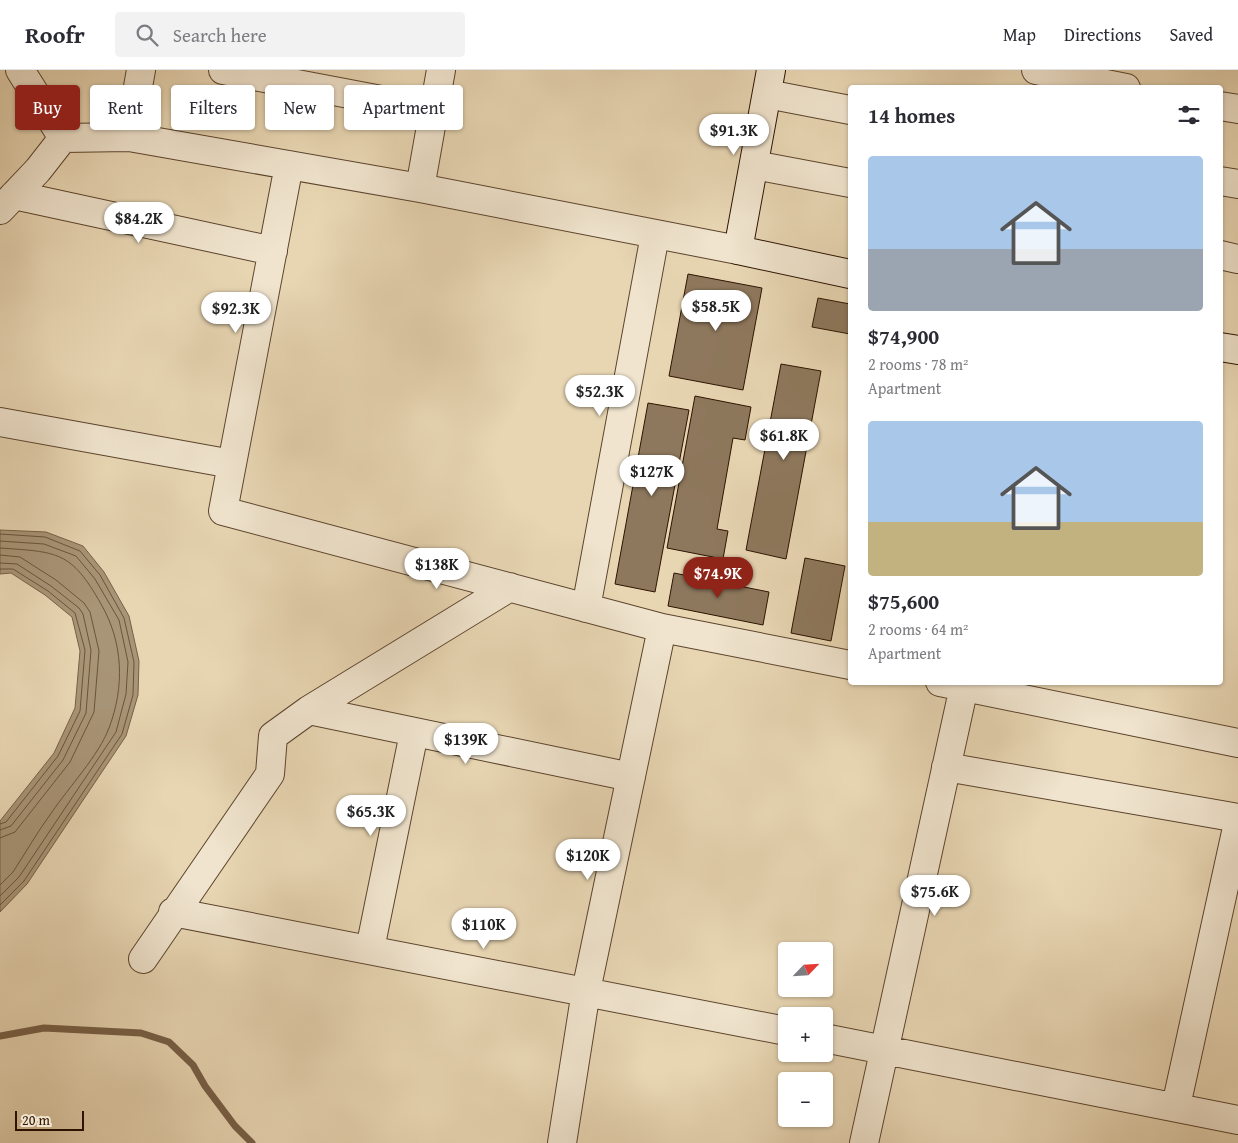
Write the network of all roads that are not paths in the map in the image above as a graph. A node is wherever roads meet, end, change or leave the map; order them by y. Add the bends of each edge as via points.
1 (20, 70) edge
2 (141, 70) edge
3 (223, 70) edge
4 (441, 70) edge
5 (1036, 70) edge
6 (1079, 79) edge
7 (769, 82) edge
8 (438, 85) edge
9 (1110, 85) edge
10 (344, 93) edge
11 (1223, 106) edge
12 (848, 109) edge
13 (1238, 109) edge
14 (430, 130) edge
15 (129, 137) junction
16 (63, 138) junction
17 (289, 165) junction
18 (754, 165) junction
19 (1223, 182) edge
20 (848, 184) edge
21 (1238, 184) edge
22 (420, 188) junction
23 (7, 203) edge
24 (655, 234) junction
25 (273, 250) junction
26 (738, 250) junction
27 (1223, 256) edge
28 (1238, 259) edge
29 (848, 274) edge
30 (1223, 348) edge
31 (1238, 350) edge
32 (0, 422) edge
33 (232, 464) junction
34 (510, 588) junction
35 (586, 608) junction
36 (662, 628) junction
37 (848, 665) edge
38 (956, 685) edge
39 (961, 685) edge
40 (309, 710) junction
41 (414, 733) junction
42 (1238, 743) edge
43 (946, 767) junction
44 (631, 777) junction
45 (1238, 818) edge
46 (1238, 823) edge
47 (173, 912) junction
48 (370, 949) junction
49 (142, 958) dead end
50 (586, 991) junction
51 (778, 1029) edge
52 (833, 1040) edge
53 (884, 1050) junction
54 (1176, 1106) junction
55 (1238, 1120) edge
56 (562, 1143) edge
57 (864, 1143) edge

1 - 16 street
2 - 15 street
3 - 10 street
4 - 8 street
5 - 6 street
6 - 9 street
7 - 12 street
7 - 18 street
11 - 13 street
14 - 22 street
15 - 16 street
15 - 17 street
16 - 23 street
17 - 22 street
17 - 25 street
18 - 20 street
18 - 26 street
19 - 21 street
22 - 24 street
23 - 25 street
24 - 26 street
24 - 35 street
25 - 33 street
26 - 29 street
27 - 28 street
30 - 31 street
32 - 33 street
33 - 34 street via 223,511
34 - 35 street
34 - 40 street
35 - 36 street
36 - 37 street
36 - 44 street
38 - 43 street
39 - 42 street
40 - 41 street
40 - 47 street via 273,736 270,774
41 - 44 street
41 - 48 street
43 - 45 street
43 - 53 street
44 - 50 street
46 - 54 street
47 - 48 street
47 - 49 street
48 - 50 street
50 - 51 street
50 - 56 street
52 - 53 street
53 - 54 street
53 - 57 street
54 - 55 street

